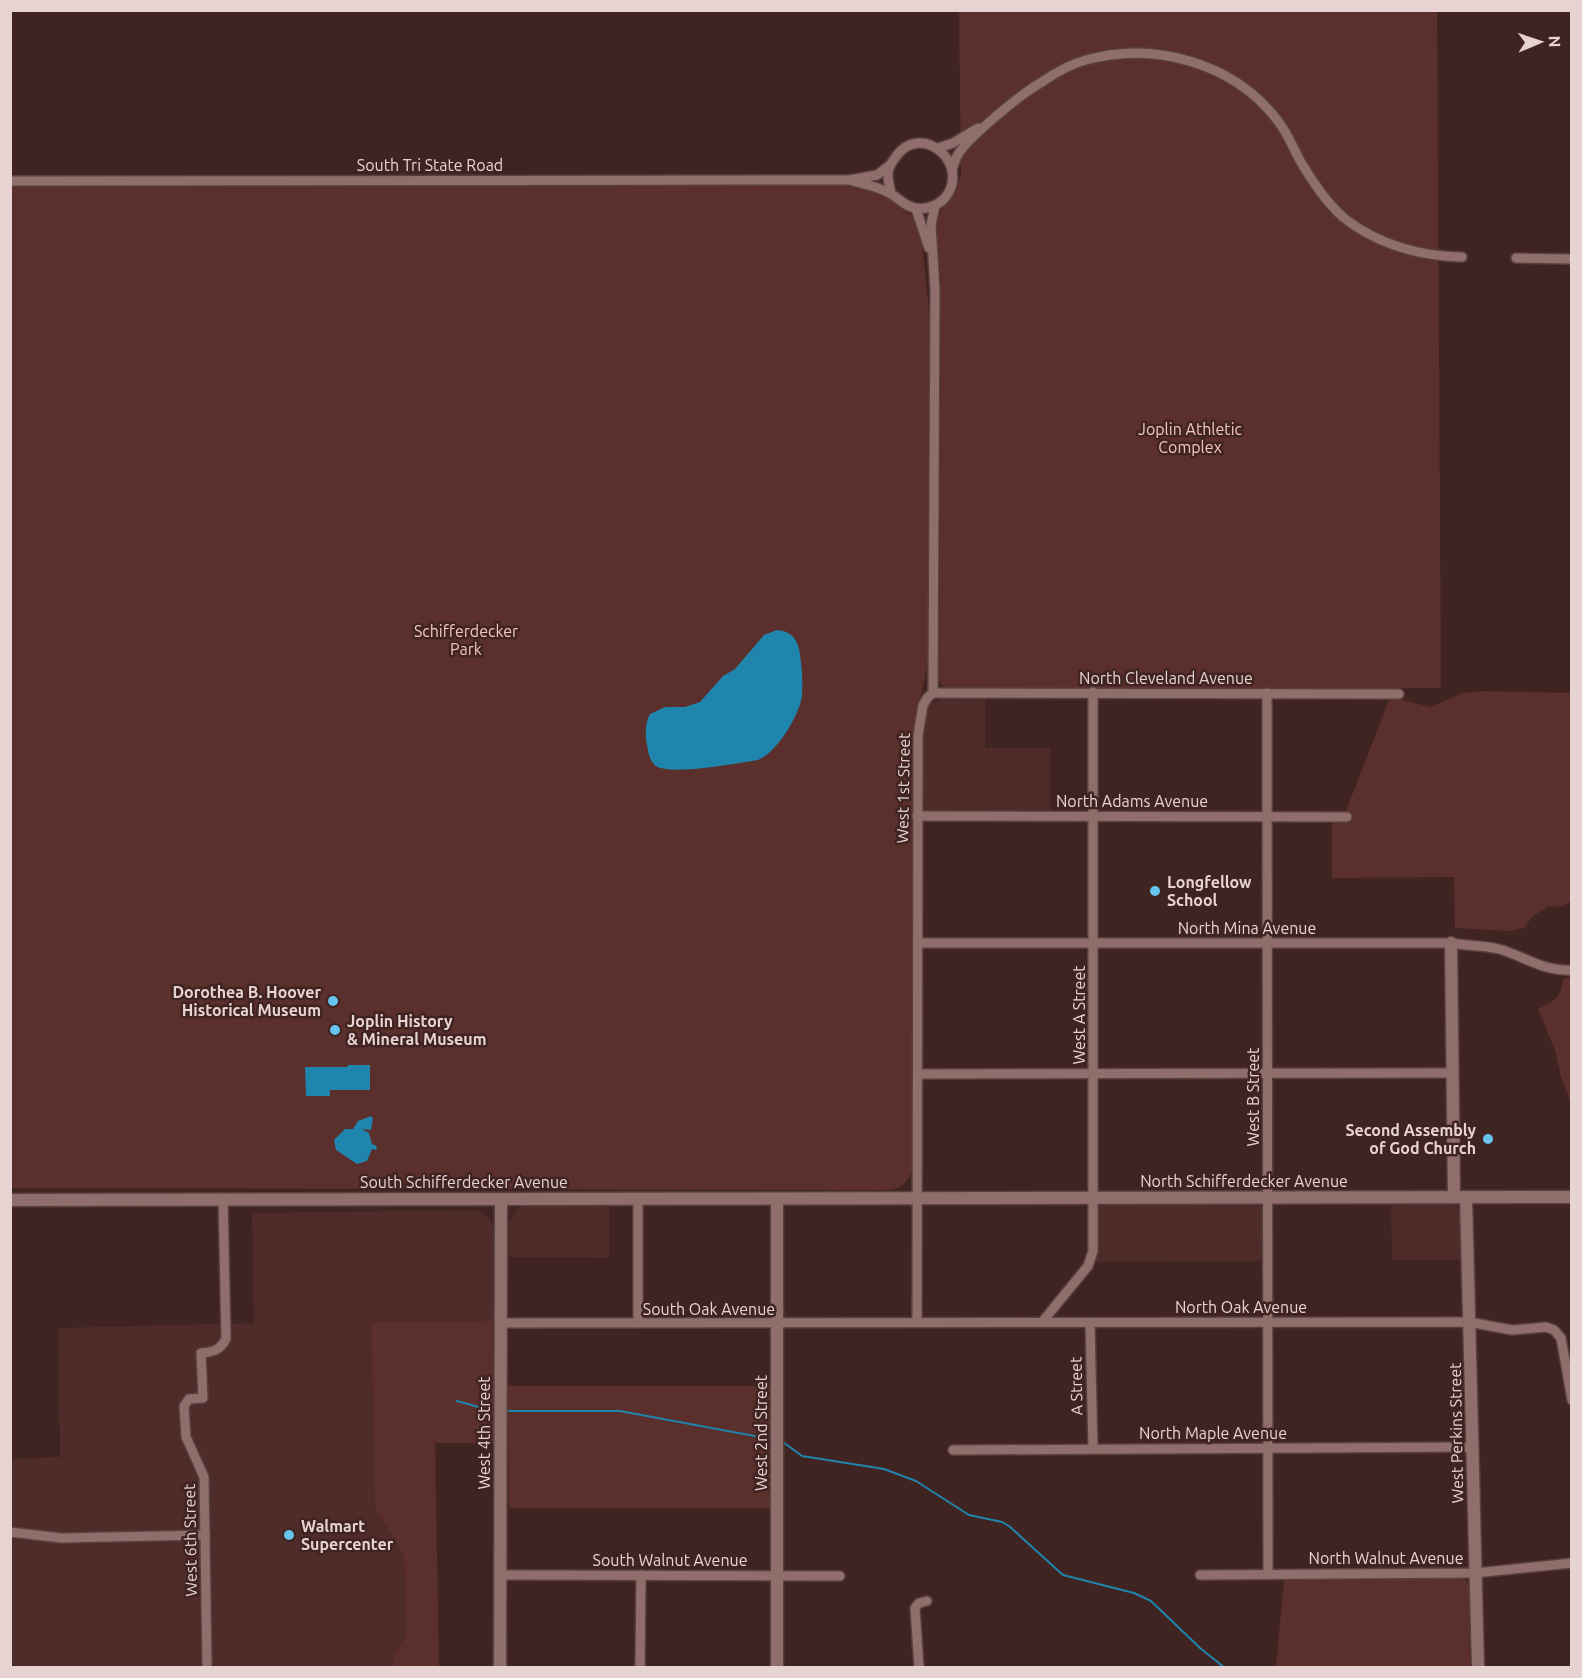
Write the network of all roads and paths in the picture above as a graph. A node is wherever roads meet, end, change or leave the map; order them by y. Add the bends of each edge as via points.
1 (988, 123) junction
2 (938, 148) junction
3 (890, 165) junction
4 (952, 169) junction
5 (849, 180) junction
6 (10, 181) edge
7 (891, 194) junction
8 (935, 206) junction
9 (916, 209) junction
10 (1462, 257) dead end
11 (1516, 258) dead end
12 (932, 259) junction
13 (1572, 259) edge
14 (1094, 692) junction
15 (933, 693) junction
16 (1267, 693) junction
17 (1399, 694) dead end
18 (917, 816) junction
19 (1093, 816) junction
20 (1267, 816) junction
21 (1347, 817) dead end
22 (918, 943) junction
23 (1094, 943) junction
24 (1267, 943) junction
25 (1451, 943) junction
26 (1572, 970) edge
27 (1267, 1073) junction
28 (1452, 1073) junction
29 (918, 1074) junction
30 (1094, 1074) junction
31 (1460, 1197) junction
32 (1572, 1197) edge
33 (223, 1198) junction
34 (638, 1198) junction
35 (917, 1198) junction
36 (1093, 1198) junction
37 (1268, 1198) junction
38 (501, 1199) junction
39 (777, 1199) junction
40 (10, 1200) edge
41 (1043, 1321) junction
42 (916, 1322) junction
43 (1267, 1322) junction
44 (1469, 1322) junction
45 (501, 1323) junction
46 (638, 1323) junction
47 (1090, 1323) junction
48 (777, 1324) junction
49 (1572, 1400) edge
50 (1472, 1447) junction
51 (1268, 1448) junction
52 (1093, 1449) junction
53 (953, 1450) dead end
54 (10, 1532) edge
55 (205, 1535) junction
56 (1572, 1563) edge
57 (1475, 1573) junction
58 (1268, 1574) junction
59 (500, 1575) junction
60 (641, 1575) junction
61 (777, 1575) junction
62 (1200, 1575) dead end
63 (840, 1576) dead end
64 (927, 1602) dead end
65 (207, 1664) dead end
66 (500, 1668) edge
67 (640, 1668) edge
68 (777, 1668) edge
69 (919, 1668) edge
70 (1478, 1668) edge

1 - 2 street
1 - 4 street via 957,155
1 - 10 street via 1034,86 1085,60 1130,52 1170,55 1215,70 1266,106 1322,194 1346,220 1411,252
2 - 3 street, South Tri State Road via 912,144 900,150
2 - 4 street
3 - 5 street, South Tri State Road via 878,175
3 - 7 street
4 - 8 street via 950,190
5 - 6 street, South Tri State Road
5 - 7 street, South Tri State Road
7 - 9 street, South Tri State Road
8 - 9 street
8 - 12 street, West 1st Street
9 - 12 street, West 1st Street
11 - 13 street
12 - 15 street, West 1st Street
14 - 15 street, North Cleveland Avenue
14 - 16 street, North Cleveland Avenue
14 - 19 street, West A Street
15 - 18 street, West 1st Street via 923,705 920,721
16 - 17 street, North Cleveland Avenue
16 - 20 street, West B Street
18 - 19 street, North Adams Avenue
18 - 22 street, West 1st Street
19 - 20 street, North Adams Avenue
19 - 23 street, West A Street
20 - 21 street, North Adams Avenue
20 - 24 street, West B Street
22 - 23 street, North Mina Avenue
22 - 29 street, West 1st Street
23 - 24 street, North Mina Avenue
23 - 30 street, West A Street
24 - 25 street, North Mina Avenue
24 - 27 street, West B Street
25 - 26 street, North Mina Avenue via 1497,949 1537,965
25 - 28 street, West Perkins Street
27 - 28 street
27 - 30 street
27 - 37 street, West B Street
28 - 31 street, West Perkins Street
29 - 30 street
29 - 35 street, West 1st Street
30 - 36 street, West A Street
31 - 32 street, North Schifferdecker Avenue
31 - 37 street, North Schifferdecker Avenue
31 - 44 street, West Perkins Street
33 - 38 street, South Schifferdecker Avenue
33 - 40 street, South Schifferdecker Avenue
33 - 55 street, West 6th Street via 226,1339 216,1351 201,1353 203,1398 189,1399 184,1406 186,1437 204,1477
34 - 38 street, South Schifferdecker Avenue
34 - 39 street, South Schifferdecker Avenue
34 - 46 street
35 - 36 street, North Schifferdecker Avenue
35 - 39 street, South Schifferdecker Avenue
35 - 42 street, West 1st Street
36 - 37 street, North Schifferdecker Avenue
36 - 41 street, West A Street via 1093,1251 1088,1266
37 - 43 street, West B Street
38 - 45 street, West 4th Street
39 - 48 street, West 2nd Street
41 - 42 street, North Oak Avenue
41 - 47 street, North Oak Avenue
42 - 48 street, South Oak Avenue
43 - 44 street, North Oak Avenue
43 - 47 street, North Oak Avenue
43 - 51 street, West B Street
44 - 49 street, North Oak Avenue via 1512,1330 1554,1330 1561,1338
44 - 50 street, West Perkins Street
45 - 46 street, South Oak Avenue
45 - 59 street, West 4th Street
46 - 48 street, South Oak Avenue
47 - 52 street, A Street
48 - 61 street, West 2nd Street
50 - 51 street, North Maple Avenue
50 - 57 street, West Perkins Street
51 - 52 street, North Maple Avenue
51 - 58 street, West B Street
52 - 53 street, North Maple Avenue
54 - 55 street via 61,1538
55 - 65 street, West 6th Street
56 - 57 street, North Walnut Avenue
57 - 58 street, North Walnut Avenue
57 - 70 street, West Perkins Street
58 - 62 street, North Walnut Avenue
59 - 60 street, South Walnut Avenue
59 - 66 street, West 4th Street
60 - 61 street, South Walnut Avenue
60 - 67 street
61 - 63 street, South Walnut Avenue
61 - 68 street, West 2nd Street
64 - 69 street via 915,1608

